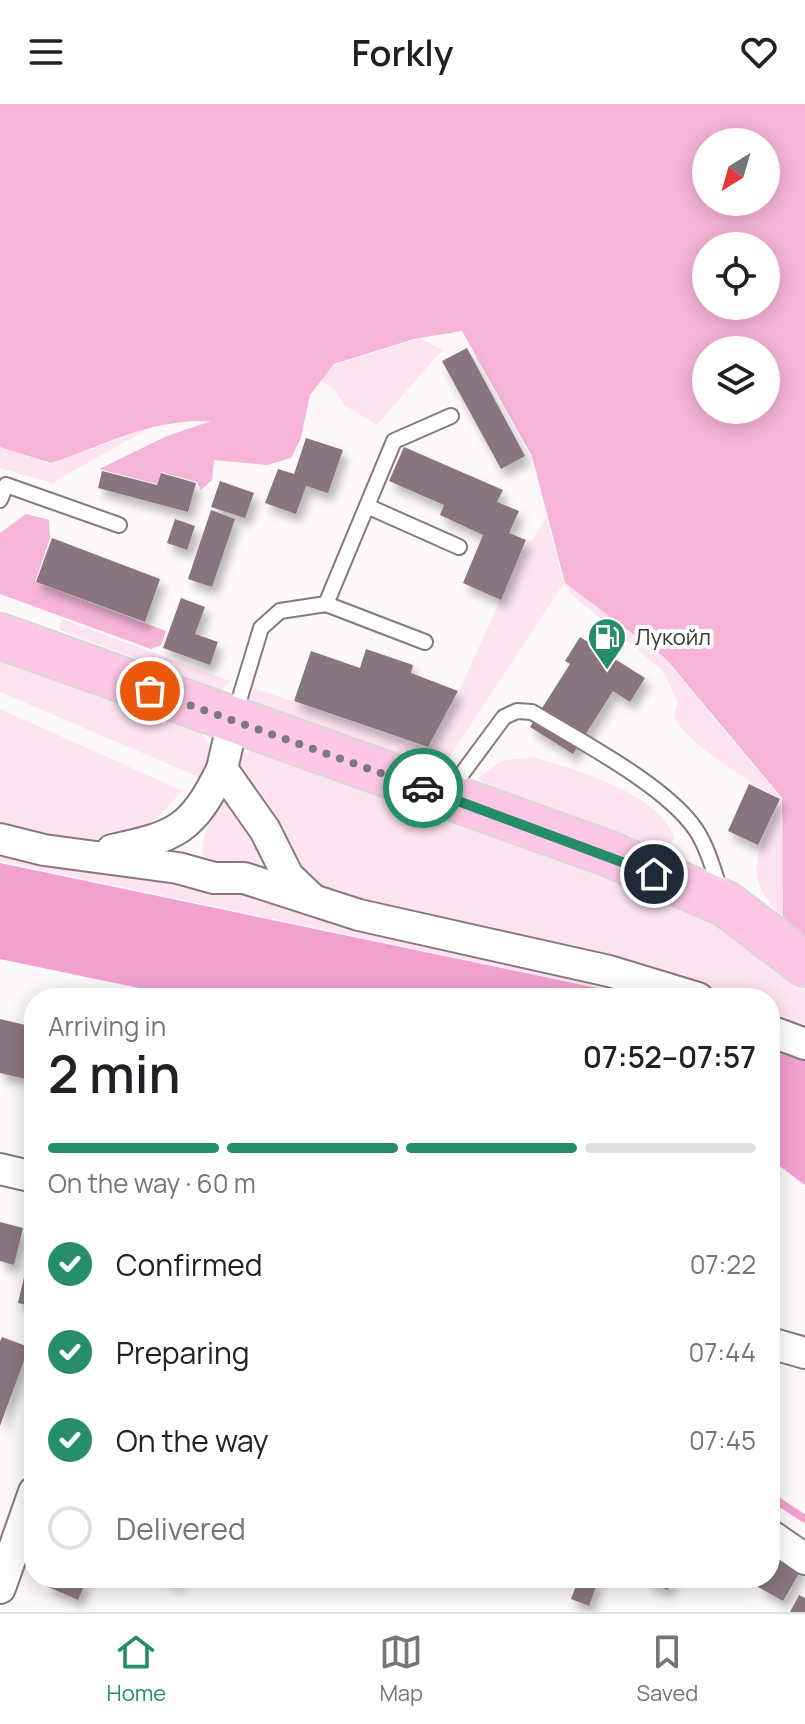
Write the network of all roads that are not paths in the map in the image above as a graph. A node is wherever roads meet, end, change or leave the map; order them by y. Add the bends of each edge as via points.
1 (451, 416) dead end
2 (0, 500) edge
3 (367, 506) junction
4 (119, 525) dead end
5 (459, 547) dead end
6 (326, 604) junction
7 (0, 636) edge
8 (425, 642) dead end
9 (233, 721) junction
10 (222, 769) junction
11 (446, 796) junction
12 (0, 839) edge
13 (93, 854) junction
14 (317, 903) junction
15 (726, 904) junction
16 (805, 964) edge
17 (665, 988) edge
18 (780, 1035) edge
19 (805, 1044) edge
20 (0, 1169) edge
21 (24, 1175) edge
22 (780, 1346) edge
23 (805, 1353) edge
24 (24, 1510) edge
25 (8, 1539) edge
26 (780, 1542) edge
27 (805, 1559) edge
28 (0, 1588) edge

1 - 3 lane via 394,441
2 - 4 lane via 6,485
3 - 5 lane
3 - 6 lane
6 - 8 lane
6 - 9 lane via 280,611 261,628
7 - 9 main road
9 - 10 street
9 - 11 main road
10 - 13 street via 205,802 184,826 162,840
10 - 14 street via 265,830 288,876
11 - 15 main road via 607,853
11 - 15 lane via 504,717 532,712 682,813 697,831
12 - 13 street
13 - 14 street via 214,878 244,878
14 - 17 street
15 - 16 main road
18 - 19 street
20 - 21 street
22 - 23 street
24 - 25 street
25 - 28 street
26 - 27 street

